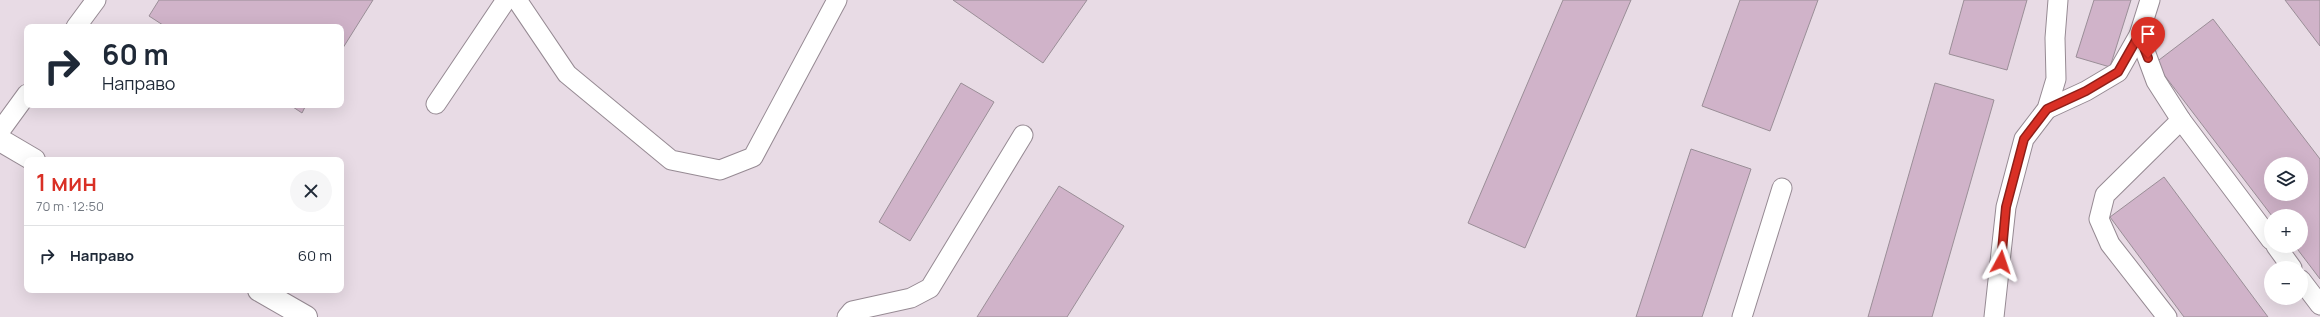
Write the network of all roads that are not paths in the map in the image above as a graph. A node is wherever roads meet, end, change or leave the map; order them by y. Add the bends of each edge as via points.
1 (96, 0) edge
2 (506, 0) edge
3 (517, 0) edge
4 (837, 0) edge
5 (2058, 0) edge
6 (2150, 0) edge
7 (78, 24) edge
8 (2139, 35) junction
9 (24, 98) edge
10 (436, 104) dead end
11 (2047, 109) junction
12 (2181, 120) junction
13 (0, 131) edge
14 (1022, 135) dead end
15 (0, 140) edge
16 (29, 157) edge
17 (1782, 188) dead end
18 (2264, 231) edge
19 (2308, 289) edge
20 (264, 293) edge
21 (2320, 305) edge
22 (306, 317) edge
23 (848, 317) edge
24 (1742, 317) edge
25 (1994, 317) edge
26 (2167, 317) edge

1 - 7 lane
2 - 10 lane
3 - 4 lane via 567,74 671,160 720,170 753,157
5 - 11 lane via 2055,38 2056,79
6 - 8 lane
8 - 11 lane via 2118,72 2086,91
8 - 12 lane via 2156,81
9 - 13 lane
11 - 25 lane via 2024,139 2006,207
12 - 18 lane
12 - 26 lane via 2105,195 2099,219 2110,244
14 - 23 lane via 930,288 911,298 852,311
15 - 16 street
17 - 24 lane
19 - 21 lane
20 - 22 street

